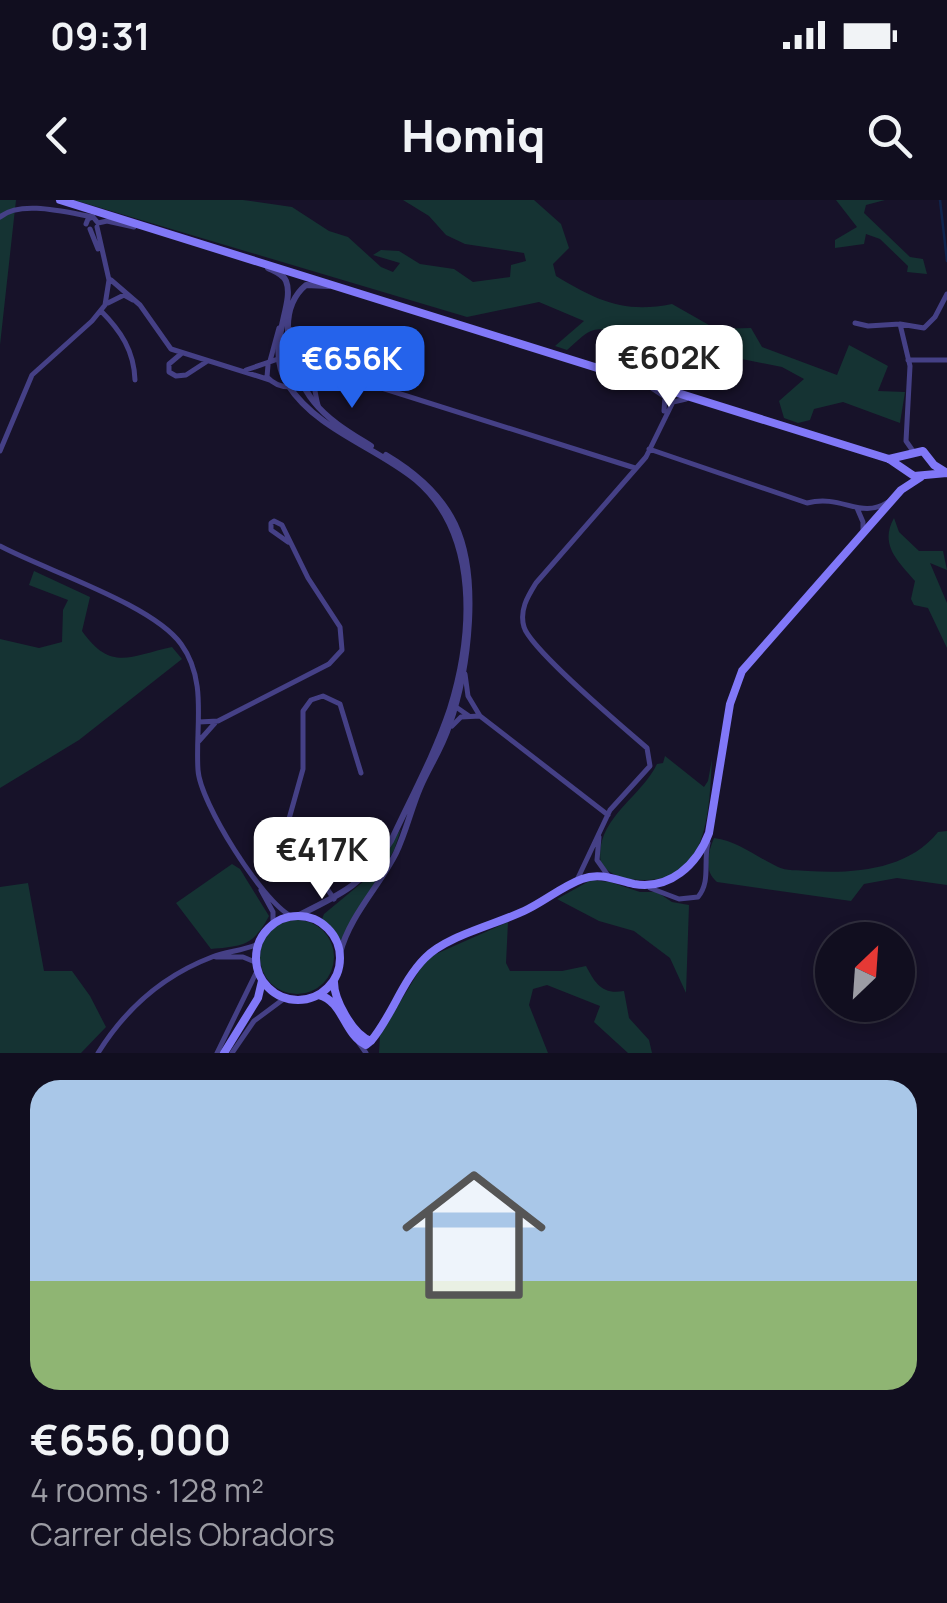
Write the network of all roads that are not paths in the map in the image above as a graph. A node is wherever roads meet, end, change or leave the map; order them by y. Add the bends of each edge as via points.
1 (60, 200) edge
2 (0, 217) edge
3 (93, 224) junction
4 (157, 232) junction
5 (256, 262) junction
6 (298, 275) junction
7 (109, 278) junction
8 (338, 288) junction
9 (109, 289) junction
10 (125, 292) junction
11 (947, 294) edge
12 (290, 299) junction
13 (103, 308) junction
14 (855, 323) dead end
15 (900, 324) junction
16 (285, 325) junction
17 (165, 342) junction
18 (182, 353) junction
19 (293, 360) junction
20 (908, 360) junction
21 (947, 360) edge
22 (214, 362) junction
23 (272, 362) junction
24 (170, 364) junction
25 (307, 364) junction
26 (243, 371) junction
27 (338, 376) junction
28 (312, 377) junction
29 (136, 380) dead end
30 (270, 380) junction
31 (637, 381) junction
32 (304, 384) junction
33 (279, 386) junction
34 (289, 387) junction
35 (301, 402) junction
36 (713, 404) junction
37 (318, 406) junction
38 (659, 428) junction
39 (357, 439) junction
40 (650, 449) junction
41 (0, 451) edge
42 (910, 454) junction
43 (889, 459) junction
44 (932, 462) junction
45 (391, 463) junction
46 (406, 467) junction
47 (635, 468) junction
48 (905, 469) junction
49 (410, 476) junction
50 (924, 476) junction
51 (420, 484) junction
52 (432, 490) junction
53 (898, 494) junction
54 (437, 503) junction
55 (857, 508) junction
56 (454, 522) junction
57 (863, 533) junction
58 (288, 542) dead end
59 (0, 548) edge
60 (465, 570) junction
61 (468, 638) junction
62 (466, 663) junction
63 (459, 671) junction
64 (455, 707) junction
65 (478, 714) junction
66 (469, 716) junction
67 (218, 721) junction
68 (198, 722) junction
69 (443, 741) junction
70 (198, 742) junction
71 (434, 750) junction
72 (360, 773) dead end
73 (419, 783) junction
74 (608, 815) junction
75 (709, 833) junction
76 (600, 834) junction
77 (597, 860) junction
78 (586, 863) junction
79 (592, 876) junction
80 (610, 877) junction
81 (575, 882) junction
82 (258, 883) junction
83 (637, 884) junction
84 (334, 898) junction
85 (294, 916) junction
86 (273, 923) junction
87 (258, 944) junction
88 (340, 952) junction
89 (208, 958) junction
90 (258, 971) junction
91 (334, 979) junction
92 (275, 994) junction
93 (319, 994) junction
94 (285, 998) junction
95 (249, 1013) junction
96 (358, 1040) junction
97 (373, 1046) junction
98 (98, 1053) edge
99 (216, 1053) edge
100 (228, 1053) edge
101 (366, 1053) edge

1 - 4 main road
2 - 3 street via 11,204 25,202
3 - 4 street
3 - 7 street
4 - 5 main road
5 - 6 main road
5 - 12 street via 285,279
6 - 8 main road
6 - 12 street
7 - 9 street
7 - 10 street
8 - 12 street via 306,285
8 - 31 main road
9 - 10 street
9 - 13 street
10 - 13 street
10 - 17 street
11 - 15 street via 928,326
12 - 16 street
13 - 29 street via 129,348
13 - 41 street via 32,375
14 - 15 street
15 - 20 street
16 - 19 street
16 - 23 street
16 - 25 street
17 - 18 street
17 - 24 street
18 - 22 street
18 - 24 street
19 - 23 street
19 - 25 street
19 - 32 street
20 - 21 street
20 - 42 street
22 - 24 street via 176,376
22 - 26 street
23 - 26 street
23 - 30 street
23 - 34 street
25 - 27 street
25 - 28 street
26 - 30 street
27 - 28 street
27 - 47 street
28 - 32 street
28 - 37 street
30 - 33 street
31 - 36 main road
31 - 38 street via 665,397
32 - 34 street
32 - 37 street
33 - 34 street
33 - 35 street
34 - 35 street
35 - 39 street
36 - 38 street via 677,400
36 - 43 main road
37 - 39 street
38 - 40 street
39 - 45 street
39 - 46 street
40 - 47 street
40 - 55 street via 786,498 826,498
42 - 43 main road
42 - 44 main road via 923,451
42 - 48 main road
43 - 48 main road
44 - 50 main road
44 - 50 main road via 947,473
45 - 46 street
45 - 49 street
46 - 49 street
46 - 52 street
47 - 74 street via 536,583 522,615 531,642 647,748 650,766
48 - 50 main road
48 - 53 main road
49 - 51 street
50 - 53 main road
51 - 52 street
51 - 54 street
52 - 54 street
52 - 56 street
53 - 55 street via 875,510
53 - 57 main road
54 - 56 street
54 - 60 street via 454,530
55 - 57 street
56 - 60 street
56 - 61 street via 470,576
57 - 75 main road via 737,680
58 - 67 street via 340,627 342,650 329,664
59 - 68 street via 162,624 193,668
60 - 61 street
60 - 63 street
61 - 62 street
62 - 64 street
62 - 65 street via 468,696
63 - 64 street
63 - 71 street
64 - 65 street
64 - 66 street
64 - 69 street
64 - 71 street
65 - 66 street
65 - 74 street
66 - 69 street via 453,724
67 - 68 street
67 - 70 street
68 - 70 street
69 - 73 street
70 - 82 street via 208,805
71 - 73 street
72 - 84 street via 340,704 330,697 311,700 288,826
73 - 84 street via 380,860
73 - 88 street via 398,849
74 - 76 street
75 - 83 main road via 683,872 661,883
75 - 83 street via 706,883 698,897 678,899
76 - 77 street
76 - 78 street
77 - 79 street
77 - 80 street
78 - 79 street
78 - 81 street
79 - 80 main road
79 - 81 main road
80 - 83 main road
81 - 97 main road via 429,954
82 - 85 street
82 - 86 street
84 - 85 street
85 - 86 main road
85 - 88 main road via 328,928
86 - 87 main road
87 - 89 street
87 - 90 main road
88 - 91 main road
89 - 90 street via 242,956
89 - 98 street via 151,990
90 - 92 main road
90 - 95 main road via 260,992
90 - 99 street
91 - 93 main road
91 - 97 main road via 336,996
92 - 94 main road
92 - 95 main road
93 - 94 main road
93 - 96 main road via 332,1001
94 - 100 street via 254,1020
95 - 100 main road
96 - 97 main road
96 - 101 street

